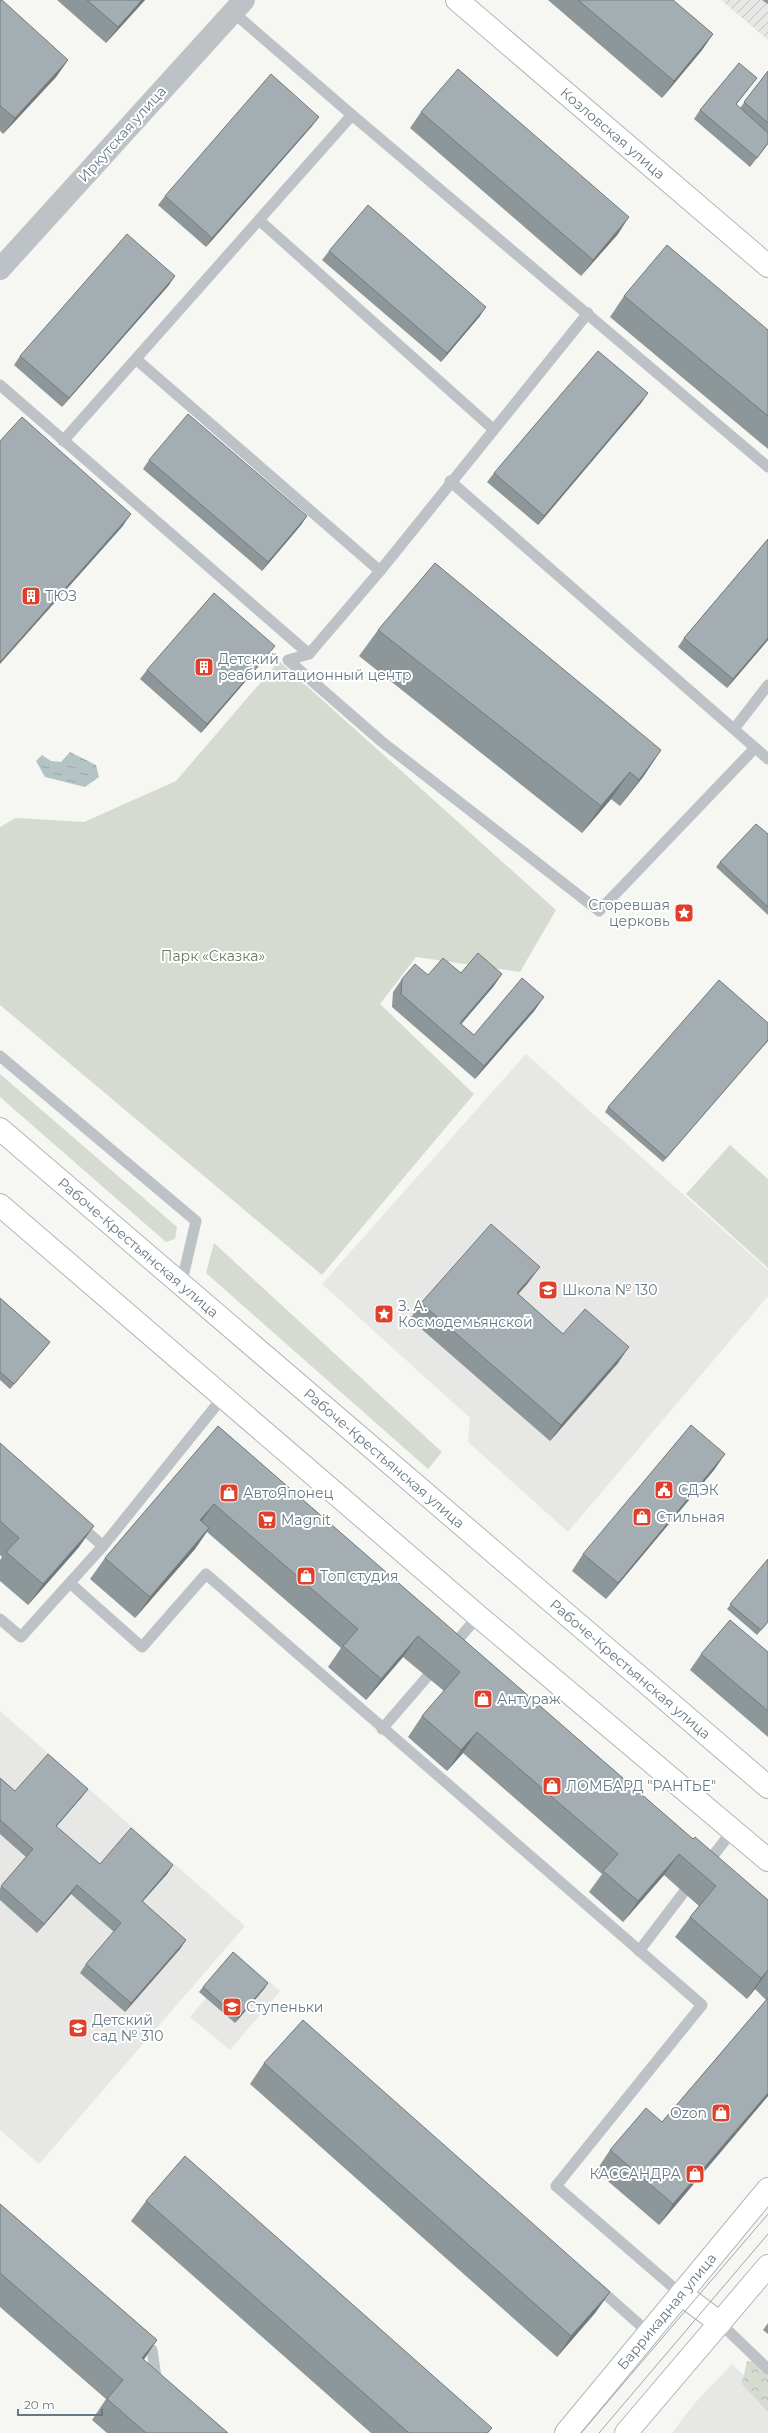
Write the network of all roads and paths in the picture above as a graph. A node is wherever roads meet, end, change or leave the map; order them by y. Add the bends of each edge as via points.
1 (457, 0) edge
2 (239, 6) edge
3 (352, 115) junction
4 (259, 220) junction
5 (768, 266) edge
6 (0, 269) edge
7 (588, 313) junction
8 (137, 360) junction
9 (0, 385) edge
10 (493, 429) junction
11 (63, 441) junction
12 (768, 467) edge
13 (450, 481) junction
14 (380, 571) junction
15 (309, 654) junction
16 (768, 686) edge
17 (734, 729) junction
18 (755, 748) junction
19 (768, 759) edge
20 (0, 1056) edge
21 (0, 1129) edge
22 (0, 1205) edge
23 (181, 1285) junction
24 (223, 1397) junction
25 (69, 1516) edge
26 (103, 1546) junction
27 (71, 1584) junction
28 (478, 1616) junction
29 (0, 1619) edge
30 (445, 1655) edge
31 (427, 1677) dead end
32 (382, 1729) junction
33 (768, 1787) edge
34 (733, 1830) junction
35 (768, 1860) edge
36 (699, 1874) edge
37 (684, 1892) dead end
38 (639, 1951) junction
39 (768, 2189) edge
40 (768, 2266) edge
41 (590, 2280) edge
42 (681, 2294) junction
43 (720, 2323) junction
44 (128, 2329) edge
45 (649, 2333) junction
46 (768, 2369) edge
47 (163, 2390) edge
48 (566, 2433) edge
49 (626, 2433) edge

1 - 5 main road, Козловская улица
2 - 3 lane
2 - 6 street, Иркутская улица
3 - 4 lane
3 - 7 lane
4 - 8 lane
4 - 10 lane
7 - 10 lane
7 - 12 lane
8 - 11 lane
8 - 14 lane
9 - 11 lane
10 - 13 lane
11 - 15 lane
13 - 14 lane
13 - 17 lane
14 - 15 lane
15 - 18 lane via 288,660 381,741 599,911
16 - 17 lane
17 - 18 lane
18 - 19 lane
20 - 23 lane via 196,1221
21 - 23 main road, Рабоче-Крестьянская улица
22 - 24 main road
23 - 33 main road, Рабоче-Крестьянская улица
24 - 26 lane
24 - 28 main road
25 - 26 lane
26 - 27 lane
27 - 29 lane via 21,1637
27 - 32 lane via 142,1647 206,1574
28 - 30 lane
28 - 34 main road
31 - 32 lane
32 - 38 lane
34 - 35 main road
34 - 36 lane
37 - 38 lane
38 - 42 lane via 702,2005 556,2186
39 - 42 main road, Баррикадная улица
40 - 43 main road
41 - 45 lane
42 - 43 main road
42 - 45 main road, Баррикадная улица
43 - 46 lane
43 - 49 main road
44 - 47 lane via 152,2350 157,2386
45 - 48 main road, Баррикадная улица

